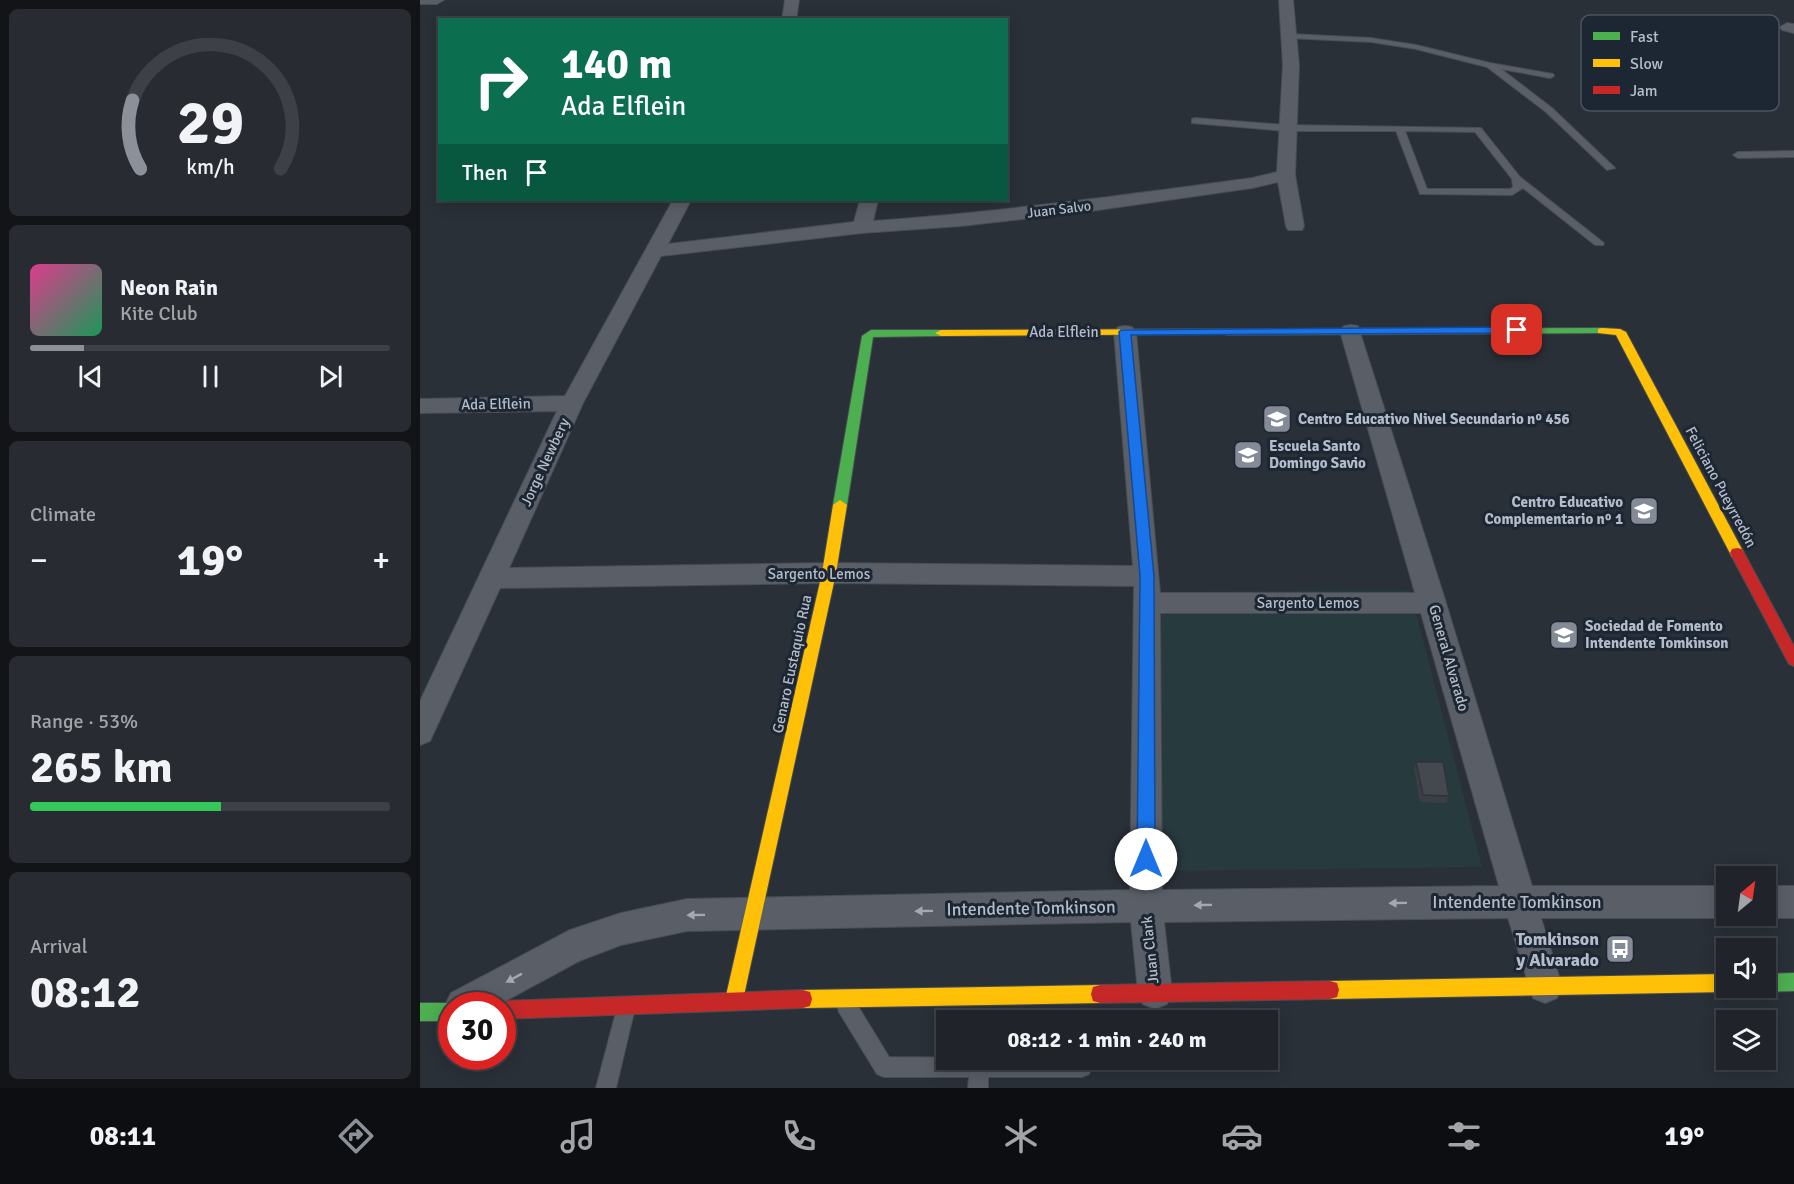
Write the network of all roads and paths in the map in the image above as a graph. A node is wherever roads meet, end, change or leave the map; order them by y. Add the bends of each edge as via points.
1 (420, 0) edge
2 (436, 0) edge
3 (792, 0) edge
4 (1286, 0) edge
5 (789, 18) edge
6 (1290, 36) junction
7 (1490, 65) junction
8 (1550, 76) dead end
9 (1195, 122) dead end
10 (1286, 128) junction
11 (1400, 130) junction
12 (1794, 154) edge
13 (1738, 155) dead end
14 (1610, 168) dead end
15 (1287, 175) junction
16 (1517, 179) junction
17 (681, 201) edge
18 (869, 201) edge
19 (963, 201) edge
20 (960, 220) junction
21 (1295, 226) dead end
22 (862, 227) junction
23 (1599, 243) dead end
24 (655, 251) junction
25 (1617, 331) joint
26 (1125, 332) junction
27 (1351, 332) junction
28 (871, 333) joint
29 (572, 403) junction
30 (420, 406) edge
31 (828, 573) junction
32 (491, 578) junction
33 (1147, 590) junction
34 (1433, 603) junction
35 (1794, 660) edge
36 (420, 732) edge
37 (1520, 902) junction
38 (1716, 902) edge
39 (1776, 902) edge
40 (1794, 902) edge
41 (1146, 906) junction
42 (754, 914) junction
43 (1794, 982) edge
44 (1716, 983) edge
45 (1776, 983) edge
46 (1545, 986) junction
47 (484, 992) edge
48 (1155, 992) junction
49 (1113, 993) junction
50 (842, 998) junction
51 (734, 1000) junction
52 (627, 1005) junction
53 (516, 1009) edge
54 (1105, 1010) edge
55 (936, 1067) edge
56 (979, 1070) edge
57 (606, 1088) edge
58 (978, 1088) edge

1 - 2 street
3 - 5 street
4 - 6 street
6 - 7 lane via 1371,40
6 - 10 street via 1293,69
7 - 8 lane
7 - 14 lane via 1549,110
9 - 10 lane
10 - 11 lane
10 - 15 street
11 - 16 lane via 1478,130
11 - 16 lane via 1423,192 1512,192 1518,188
12 - 13 lane
15 - 20 street, Juan Salvo via 1252,183
15 - 21 street
16 - 23 lane
17 - 24 street, Jorge Newbery
18 - 22 street
19 - 20 street
20 - 22 street, Juan Salvo
22 - 24 street, Juan Salvo
24 - 29 street, Jorge Newbery
25 - 27 street, Ada Elflein
25 - 35 street, Feliciano Pueyrredón
26 - 27 street, Ada Elflein
26 - 28 street, Ada Elflein
26 - 33 street, Juan Clark
27 - 34 street, General Alvarado
28 - 31 street, Genaro Eustaquio Rua
29 - 30 street, Ada Elflein
29 - 32 street, Jorge Newbery
31 - 32 street, Sargento Lemos
31 - 33 street, Sargento Lemos
31 - 42 street, Genaro Eustaquio Rua
32 - 36 street, Jorge Newbery
33 - 34 street, Sargento Lemos
33 - 41 street, Juan Clark
34 - 37 street, General Alvarado
37 - 38 street, Intendente Tomkinson
37 -> 41 street, Intendente Tomkinson
37 - 46 street, General Alvarado
39 - 40 street
41 -> 42 street, Intendente Tomkinson
41 - 48 street, Juan Clark
42 -> 47 street, Intendente Tomkinson via 687,915 621,929 570,947
42 - 51 street, Genaro Eustaquio Rua
43 - 45 street
44 - 46 street
46 - 48 street
48 - 49 street
49 - 50 street
49 - 54 lane
50 - 51 street
50 - 55 lane via 884,1067
51 - 52 street
52 - 53 street
52 - 57 lane
56 - 58 lane

